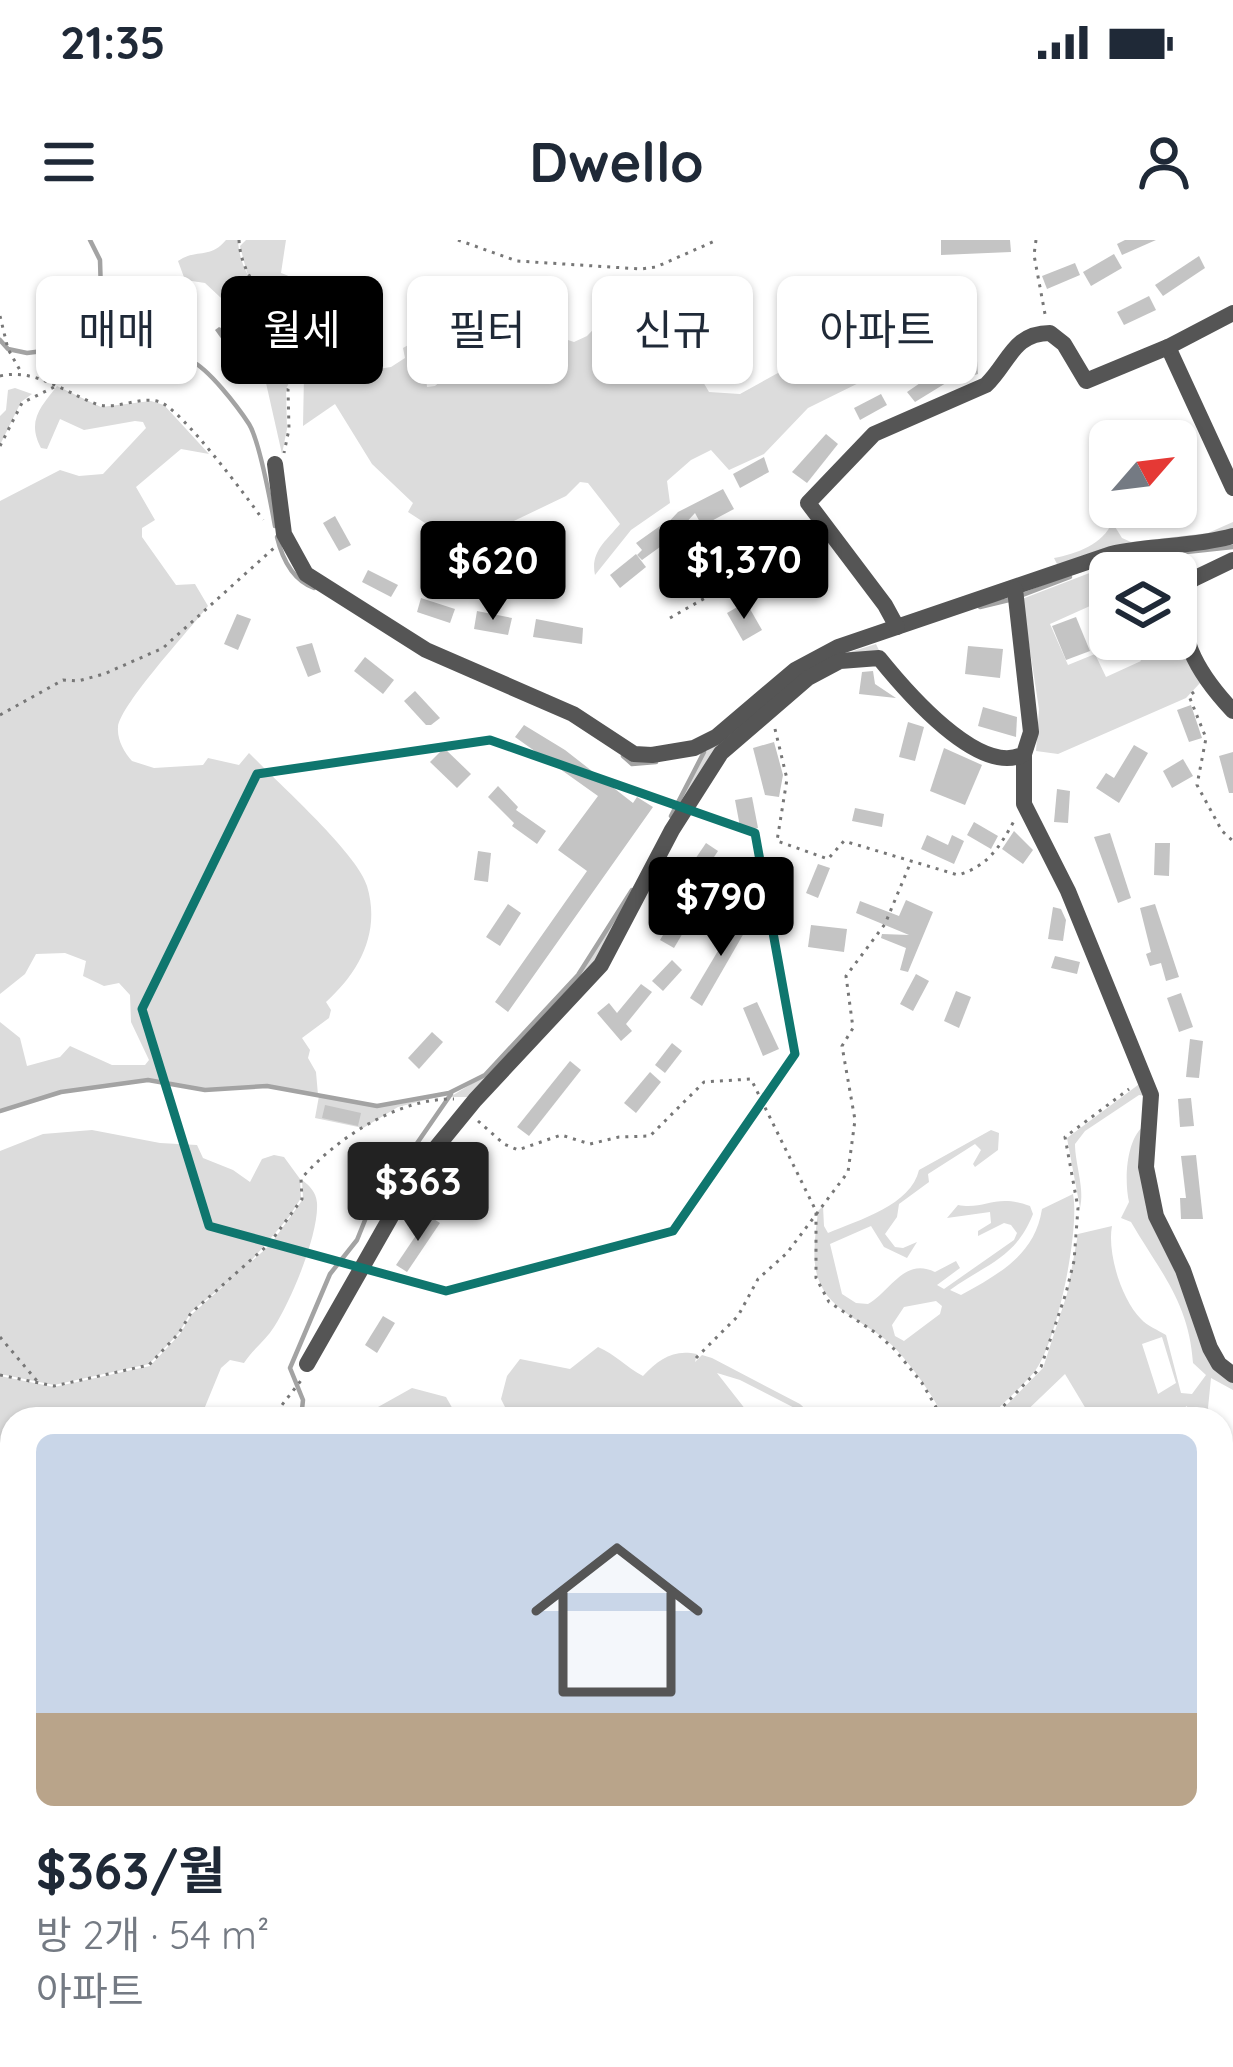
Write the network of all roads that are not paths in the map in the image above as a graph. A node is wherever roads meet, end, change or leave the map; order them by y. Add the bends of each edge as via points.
1 (1233, 313) edge
2 (1168, 347) junction
3 (275, 464) road end
4 (1233, 488) edge
5 (1233, 536) edge
6 (1233, 560) edge
7 (1197, 578) edge
8 (1015, 589) junction
9 (897, 627) junction
10 (1196, 660) edge
11 (1233, 711) edge
12 (1024, 754) junction
13 (307, 1364) road end
14 (1233, 1375) edge

1 - 2 street
2 - 4 street
2 - 9 street via 1086,381 1050,333 1028,336 986,385 863,442 808,503
3 - 9 street via 284,534 306,574 426,650 573,714 634,754 694,748 816,657
5 - 8 street via 1111,554
6 - 7 street
8 - 9 street
8 - 12 street via 1031,732
10 - 11 street via 1205,683
12 - 13 street via 984,754 922,707 879,658 840,662 771,708 721,753 601,965 417,1171
12 - 14 street via 1024,804 1151,1095 1146,1167 1156,1216 1210,1348

